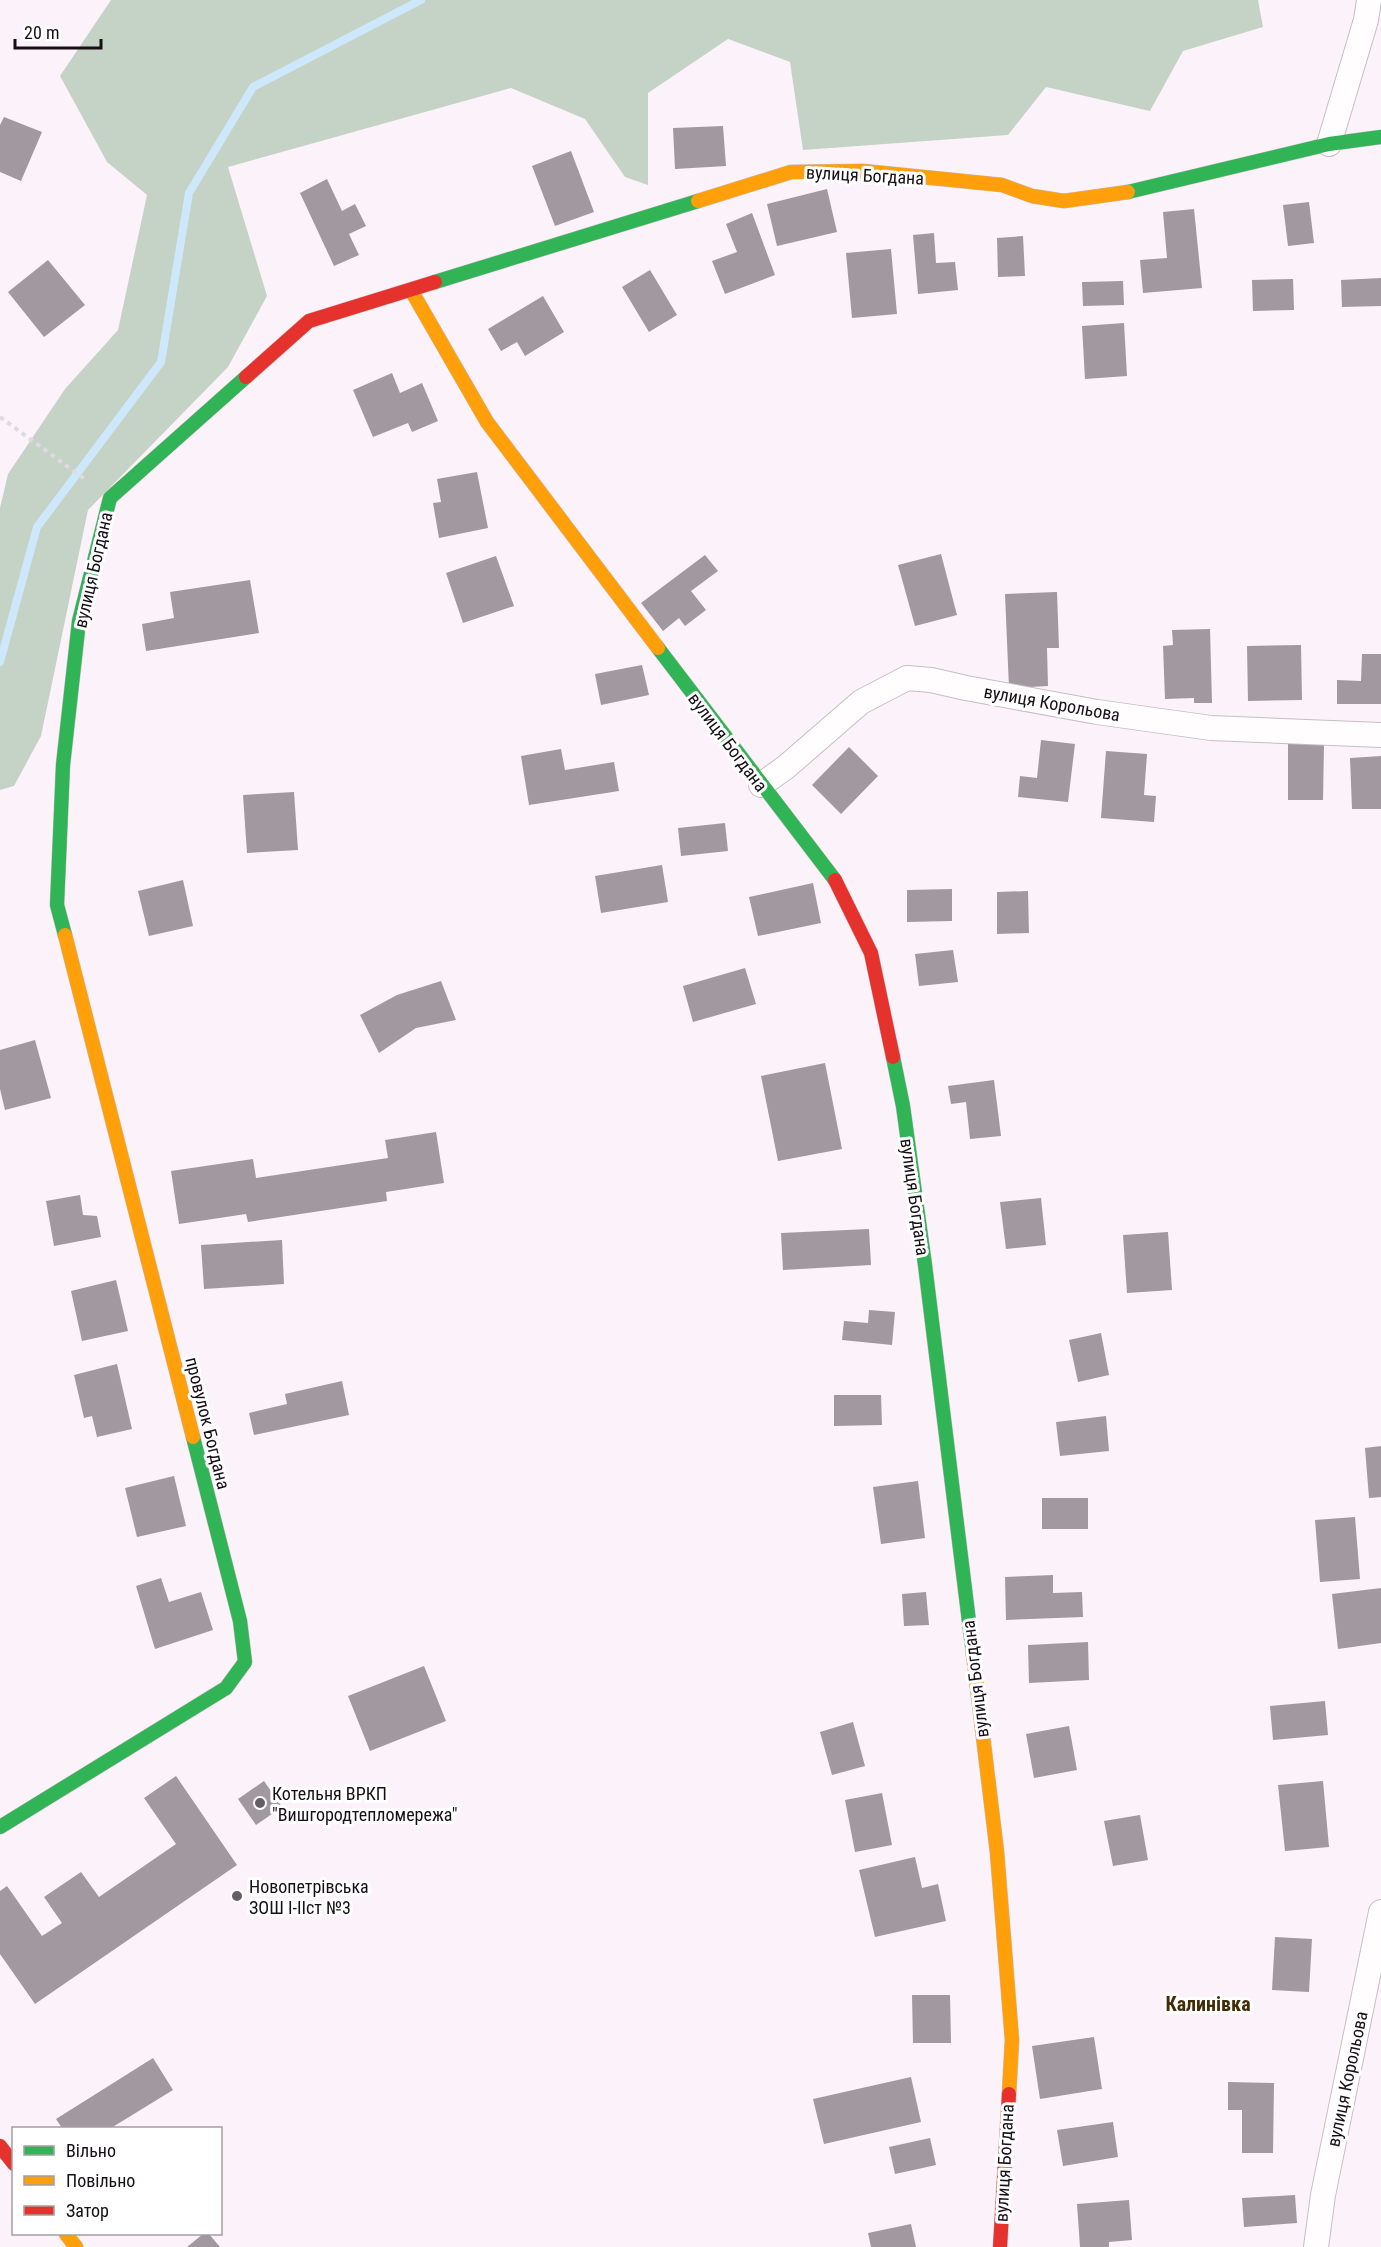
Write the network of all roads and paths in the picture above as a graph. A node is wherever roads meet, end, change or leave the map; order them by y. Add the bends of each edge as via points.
1 (1369, 0) edge
2 (1381, 137) edge
3 (1329, 144) junction
4 (411, 290) junction
5 (0, 417) edge
6 (110, 498) junction
7 (1381, 735) edge
8 (760, 785) junction
9 (57, 905) joint
10 (0, 1827) edge
11 (1381, 1912) edge
12 (0, 2146) edge
13 (12, 2161) edge
14 (67, 2235) edge
15 (76, 2247) edge
16 (1000, 2247) edge
17 (1316, 2247) edge

1 - 3 street
2 - 3 street, вулиця Богдана
3 - 4 street, вулиця Богдана via 1116,195 1064,201 1032,196 1002,185 863,171 791,172
4 - 6 street, вулиця Богдана via 309,321
4 - 8 street, вулиця Богдана via 487,422
5 - 6 path
6 - 9 street, вулиця Богдана via 79,621 63,765
7 - 8 street, вулиця Корольова via 1211,728 907,678 861,702 786,768
8 - 16 street, вулиця Богдана via 834,879 871,953 903,1106 997,1852 1012,2040
9 - 10 street, провулок Богдана via 240,1621 245,1662 226,1688
11 - 17 street, вулиця Корольова via 1323,2195
12 - 13 street
14 - 15 street

